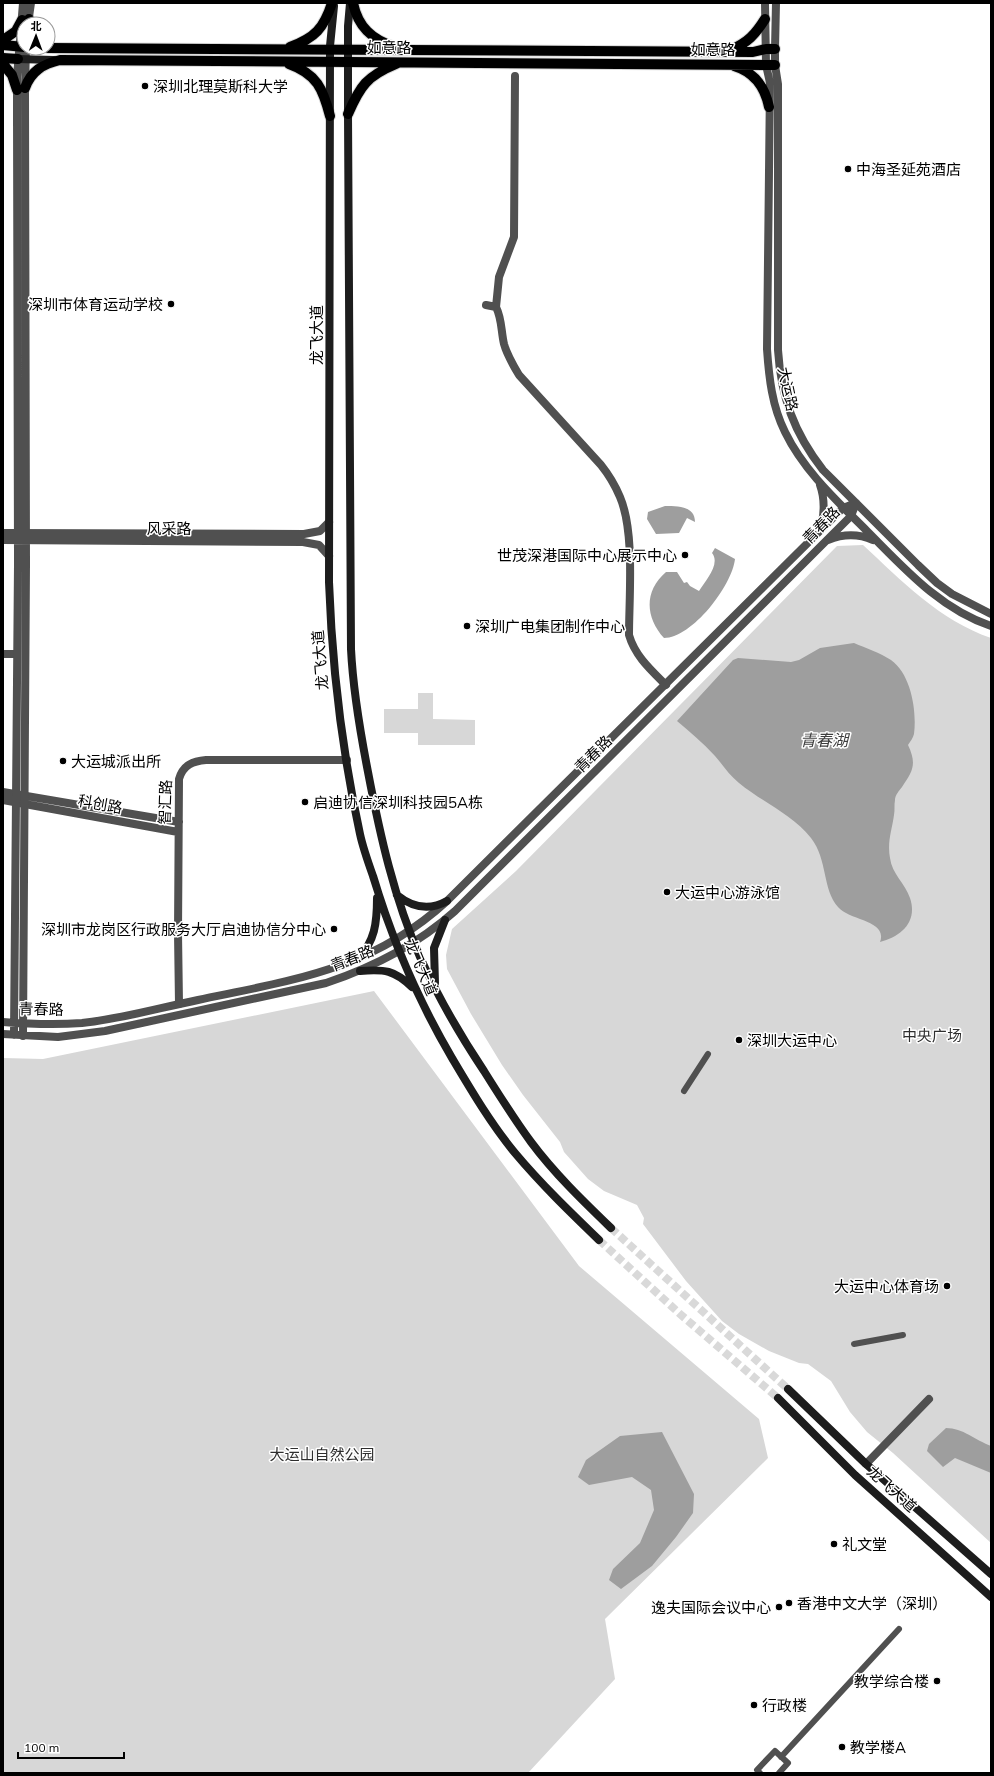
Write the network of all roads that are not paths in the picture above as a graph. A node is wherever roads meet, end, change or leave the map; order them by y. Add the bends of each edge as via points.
1 (23, 3) edge
2 (31, 3) edge
3 (333, 3) edge
4 (352, 3) edge
5 (765, 3) edge
6 (776, 3) edge
7 (26, 16) edge
8 (28, 16) edge
9 (765, 19) junction
10 (16, 31) edge
11 (3, 40) edge
12 (3, 45) edge
13 (16, 46) edge
14 (56, 47) edge
15 (284, 49) junction
16 (330, 49) junction
17 (770, 49) junction
18 (348, 50) junction
19 (405, 50) junction
20 (728, 52) junction
21 (22, 56) edge
22 (3, 58) edge
23 (22, 59) junction
24 (60, 60) junction
25 (283, 62) junction
26 (330, 62) junction
27 (348, 62) junction
28 (400, 62) junction
29 (3, 64) edge
30 (728, 64) junction
31 (770, 65) junction
32 (515, 76) dead end
33 (21, 89) junction
34 (770, 107) junction
35 (348, 114) junction
36 (330, 116) junction
37 (486, 306) dead end
38 (496, 307) junction
39 (819, 482) junction
40 (856, 503) junction
41 (844, 508) junction
42 (851, 516) junction
43 (329, 522) junction
44 (3, 533) edge
45 (818, 533) junction
46 (22, 536) junction
47 (3, 540) edge
48 (826, 541) junction
49 (879, 543) junction
50 (329, 556) junction
51 (991, 614) edge
52 (991, 626) edge
53 (3, 654) edge
54 (17, 654) junction
55 (666, 685) junction
56 (347, 760) junction
57 (3, 792) edge
58 (26, 796) junction
59 (16, 798) junction
60 (3, 800) edge
61 (26, 805) junction
62 (178, 822) junction
63 (178, 832) junction
64 (377, 889) junction
65 (396, 894) junction
66 (447, 901) junction
67 (445, 920) junction
68 (410, 930) junction
69 (394, 941) junction
70 (414, 943) junction
71 (399, 953) junction
72 (358, 959) junction
73 (360, 971) junction
74 (435, 988) junction
75 (415, 990) junction
76 (179, 1004) junction
77 (3, 1022) edge
78 (14, 1023) junction
79 (23, 1023) junction
80 (3, 1034) edge
81 (14, 1035) junction
82 (23, 1036) junction
83 (708, 1054) dead end
84 (684, 1091) dead end
85 (611, 1228) tunnel mouth
86 (599, 1240) tunnel mouth
87 (903, 1335) dead end
88 (854, 1344) dead end
89 (788, 1388) tunnel mouth
90 (778, 1398) tunnel mouth
91 (929, 1399) dead end
92 (866, 1464) junction
93 (991, 1574) edge
94 (991, 1597) edge
95 (900, 1630) dead end
96 (781, 1757) junction
97 (760, 1773) edge
98 (779, 1773) edge

1 - 7 street
2 - 8 street
3 - 15 main road via 324,24 317,32 304,41
3 - 16 main road, 龙飞大道
4 - 18 main road, 龙飞大道
4 - 19 main road via 366,32 376,39
5 - 9 street
6 - 17 street
9 - 17 street
9 - 20 main road via 754,37
10 - 11 main road
12 - 13 main road
14 - 15 main road, 如意路
15 - 16 main road, 如意路
16 - 18 main road, 如意路
16 - 26 main road, 龙飞大道
17 - 20 main road, 如意路
17 - 31 street, 大运路
18 - 19 main road, 如意路
18 - 27 main road, 龙飞大道
19 - 20 main road, 如意路
21 - 23 street
22 - 23 main road, 如意路
23 - 24 main road, 如意路
23 - 33 street
24 - 25 main road, 如意路
24 - 33 main road via 36,70
25 - 26 main road, 如意路
25 - 36 main road via 300,68 316,80 323,92
26 - 27 main road, 如意路
26 - 36 main road, 龙飞大道
27 - 28 main road, 如意路
27 - 35 main road, 龙飞大道
28 - 30 main road, 如意路
28 - 35 main road via 371,76 356,96
29 - 33 main road
30 - 31 main road, 如意路
30 - 34 main road via 740,68 756,79 766,94
31 - 34 street, 大运路
31 - 40 street, 大运路 via 778,84 778,350 782,387 793,422 812,456
32 - 38 street via 514,237 499,277
33 - 46 street
34 - 39 street, 大运路 via 768,370 777,412 785,431 799,456
35 - 65 main road, 龙飞大道 via 350,649 364,753 381,838
36 - 43 main road, 龙飞大道
37 - 38 street
38 - 55 street via 501,316 505,346 520,375 601,465 621,498 629,542 632,646
39 - 41 street, 大运路
39 - 45 street via 824,508
40 - 41 street, 青春路
40 - 42 street, 青春路
40 - 51 street, 大运路 via 937,582 952,594
41 - 42 street, 大运路
41 - 45 street, 青春路
42 - 48 street, 青春路
42 - 49 street, 大运路
43 - 46 street, 风采路 via 320,531 304,534
43 - 50 main road, 龙飞大道
44 - 46 street, 风采路
45 - 55 street, 青春路
46 - 47 street, 风采路
46 - 50 street, 风采路 via 303,542 319,545
46 - 54 street
46 - 58 street
48 - 49 street via 841,536 857,536
48 - 67 street, 青春路
49 - 52 street, 大运路 via 938,598 967,616
50 - 56 main road, 龙飞大道 via 333,648
53 - 54 street
54 - 59 street
55 - 66 street, 青春路
56 - 62 street, 智汇路 via 193,762 184,768 179,779
56 - 64 main road, 龙飞大道 via 360,835
57 - 59 street
58 - 59 street
58 - 61 street
58 - 62 street
59 - 60 street
59 - 61 street, 科创路
59 - 78 street
61 - 63 street, 科创路
61 - 79 street
62 - 63 street, 智汇路
63 - 76 street, 智汇路
64 - 69 main road, 龙飞大道
64 - 72 main road via 375,931 366,950
65 - 66 main road via 405,902 419,907 432,907
65 - 68 main road, 龙飞大道
66 - 68 street, 青春路
67 - 70 street, 青春路
67 - 74 main road via 434,948
68 - 69 street, 青春路
68 - 70 main road, 龙飞大道
69 - 71 main road, 龙飞大道
69 - 72 street, 青春路
70 - 71 street, 青春路
70 - 74 main road, 龙飞大道
71 - 73 street, 青春路
71 - 75 main road, 龙飞大道
72 - 76 street, 青春路 via 316,975
73 - 75 main road via 391,971
73 - 82 street, 青春路 via 309,988 105,1031 58,1037
74 - 85 main road, 龙飞大道 via 467,1046 532,1143 578,1197
75 - 86 main road, 龙飞大道 via 456,1065 494,1125 535,1176
76 - 79 street, 青春路 via 82,1023
77 - 78 street, 青春路
78 - 79 street, 青春路
78 - 81 street
79 - 82 street
80 - 81 street, 青春路
81 - 82 street, 青春路
83 - 84 street
87 - 88 street
89 - 92 main road, 龙飞大道
90 - 94 main road, 龙飞大道 via 855,1474
91 - 92 street
92 - 93 main road, 龙飞大道
95 - 96 street
96 - 97 street via 775,1751 757,1770
96 - 98 street via 788,1763

